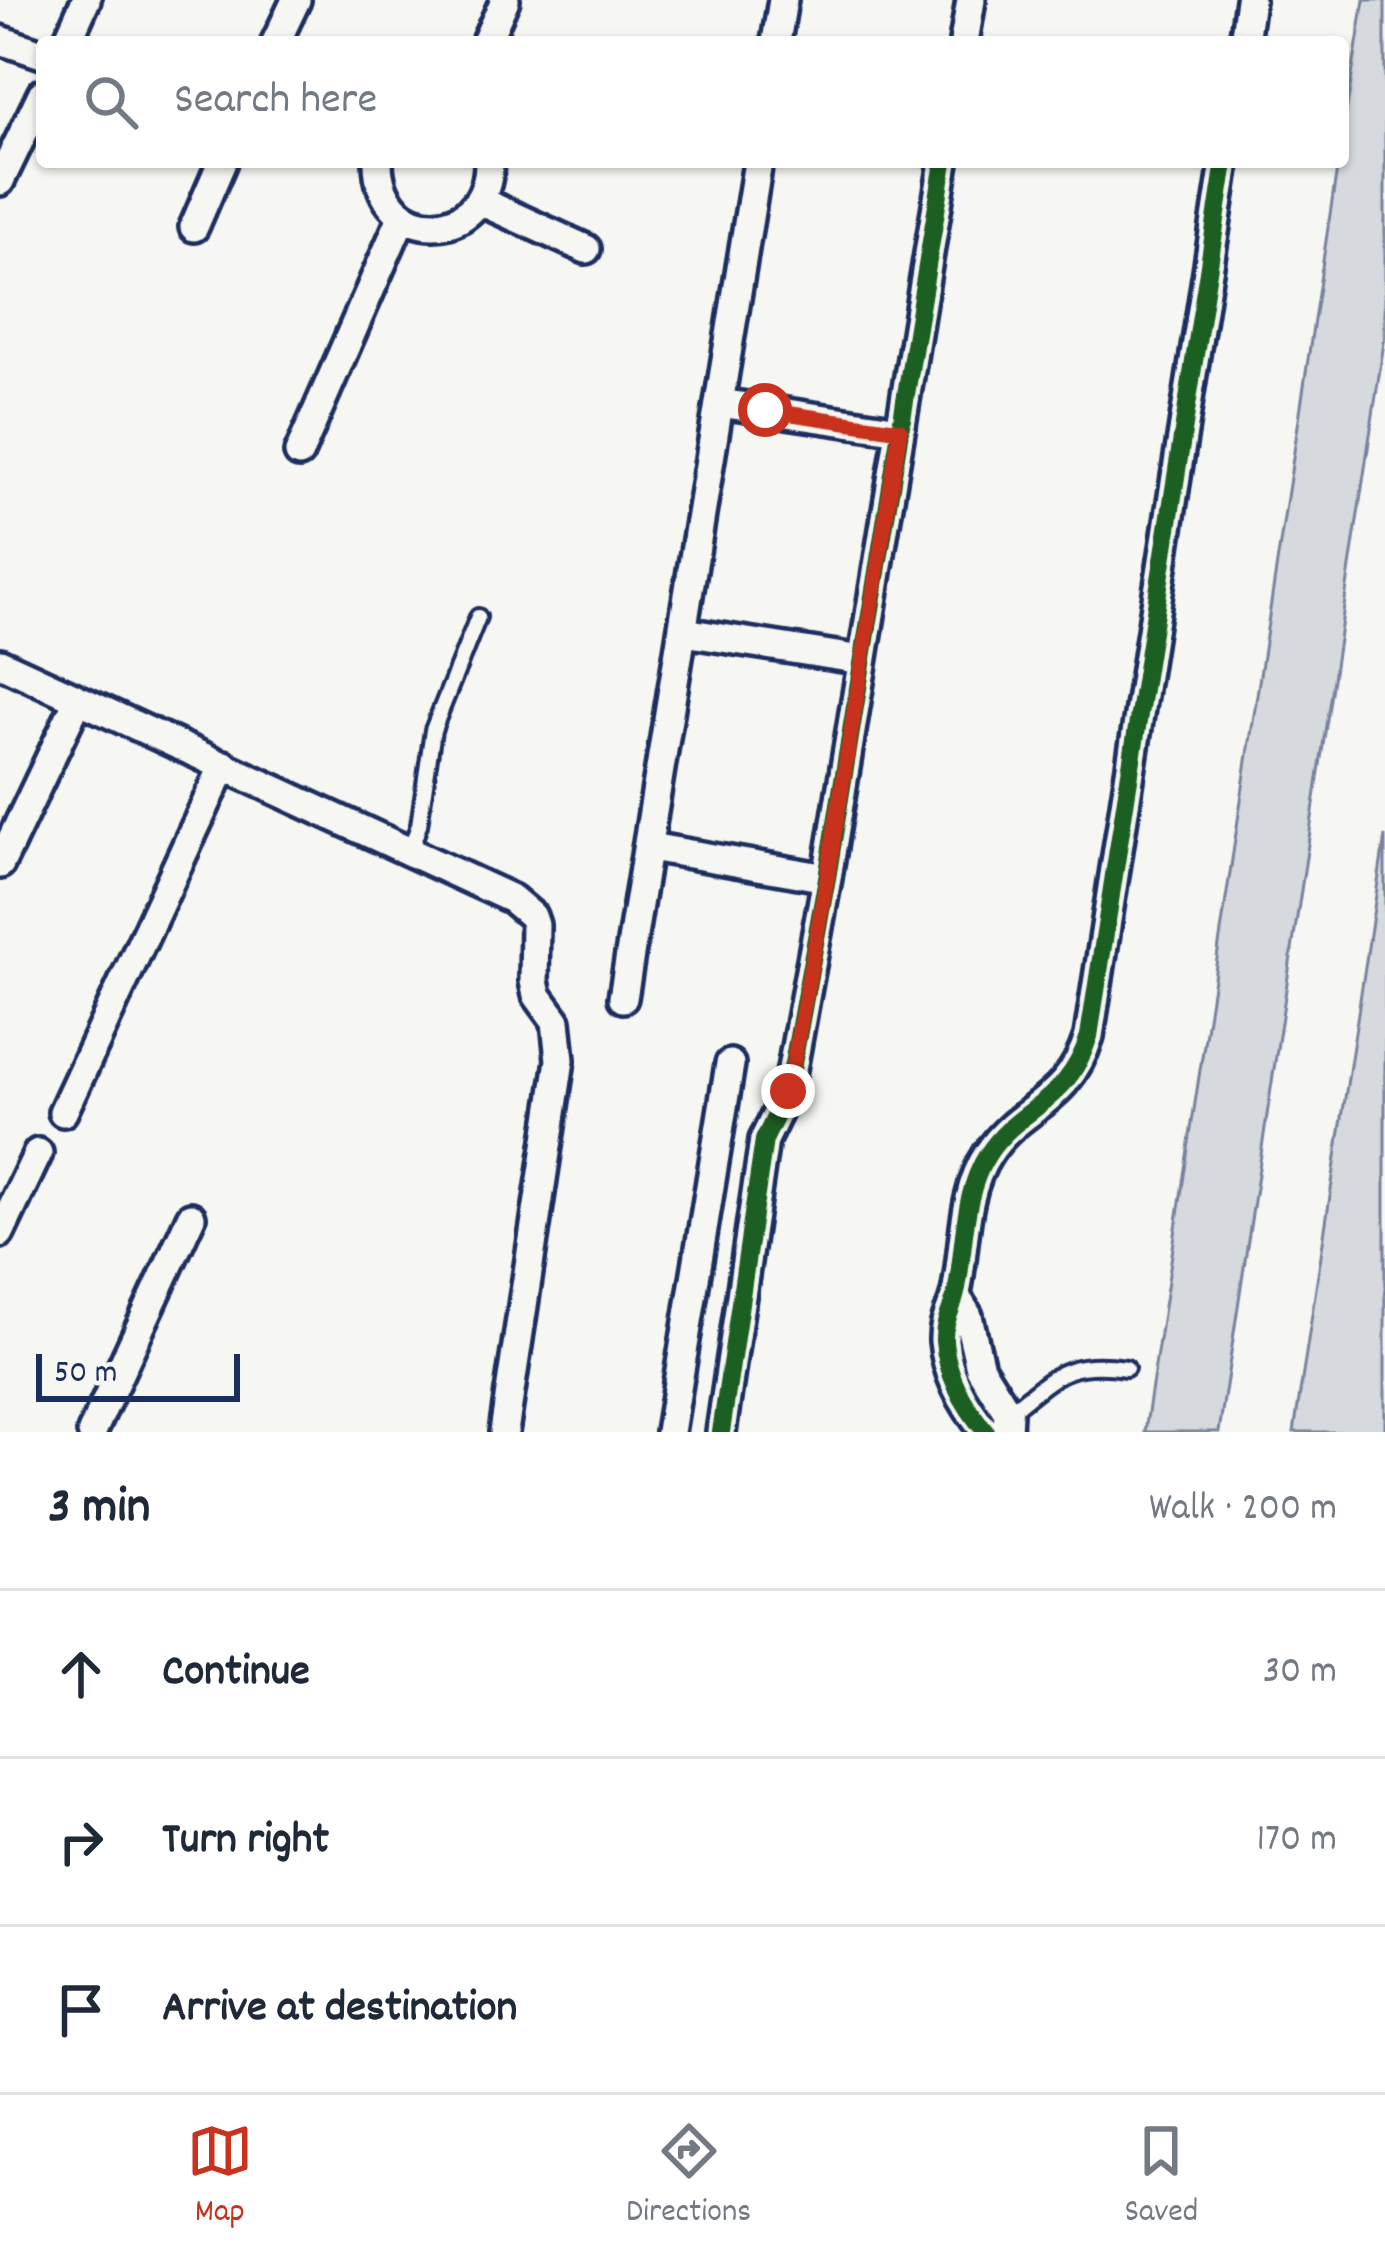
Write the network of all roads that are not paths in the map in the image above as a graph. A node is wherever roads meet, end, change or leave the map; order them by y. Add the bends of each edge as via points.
1 (86, 0) edge
2 (296, 0) edge
3 (505, 0) edge
4 (783, 0) edge
5 (971, 0) edge
6 (1250, 0) edge
7 (70, 36) edge
8 (279, 36) edge
9 (489, 36) edge
10 (777, 36) edge
11 (965, 36) edge
12 (1245, 36) edge
13 (0, 40) edge
14 (36, 52) edge
15 (36, 106) edge
16 (219, 168) edge
17 (378, 168) edge
18 (489, 168) edge
19 (757, 168) edge
20 (943, 168) edge
21 (1224, 168) edge
22 (0, 181) edge
23 (480, 201) junction
24 (402, 217) junction
25 (194, 226) dead end
26 (586, 249) dead end
27 (720, 403) junction
28 (900, 430) junction
29 (299, 453) dead end
30 (478, 617) dead end
31 (684, 632) junction
32 (862, 660) junction
33 (0, 663) edge
34 (78, 700) junction
35 (224, 765) junction
36 (650, 847) junction
37 (410, 851) junction
38 (0, 864) edge
39 (827, 878) junction
40 (623, 998) dead end
41 (730, 1064) dead end
42 (63, 1112) dead end
43 (38, 1153) dead end
44 (191, 1217) dead end
45 (0, 1233) edge
46 (956, 1296) junction
47 (1126, 1368) dead end
48 (1008, 1422) edge
49 (92, 1432) edge
50 (504, 1432) edge
51 (670, 1432) edge
52 (721, 1432) edge
53 (986, 1432) edge

1 - 7 street
2 - 8 street
3 - 9 street
4 - 10 street
5 - 11 street
6 - 12 street
13 - 14 street
15 - 22 street
16 - 25 street
17 - 24 street via 387,201
18 - 23 street
19 - 27 street
20 - 28 street
21 - 46 street via 1089,1036 1073,1077 990,1150 969,1200
23 - 24 street via 444,224
23 - 26 street
24 - 29 street
27 - 28 street
27 - 31 street
28 - 32 street
30 - 37 lane via 433,730
31 - 32 street
31 - 36 street
32 - 39 street
33 - 34 street
34 - 35 street
34 - 38 street
35 - 37 street
35 - 42 street
36 - 39 street
36 - 40 street
37 - 50 street via 532,916 537,995 560,1037
39 - 52 street via 788,1091 764,1140
41 - 51 street
43 - 45 street
44 - 49 street
46 - 48 street
46 - 53 street via 945,1317 951,1378
47 - 48 lane via 1076,1366 1054,1376

